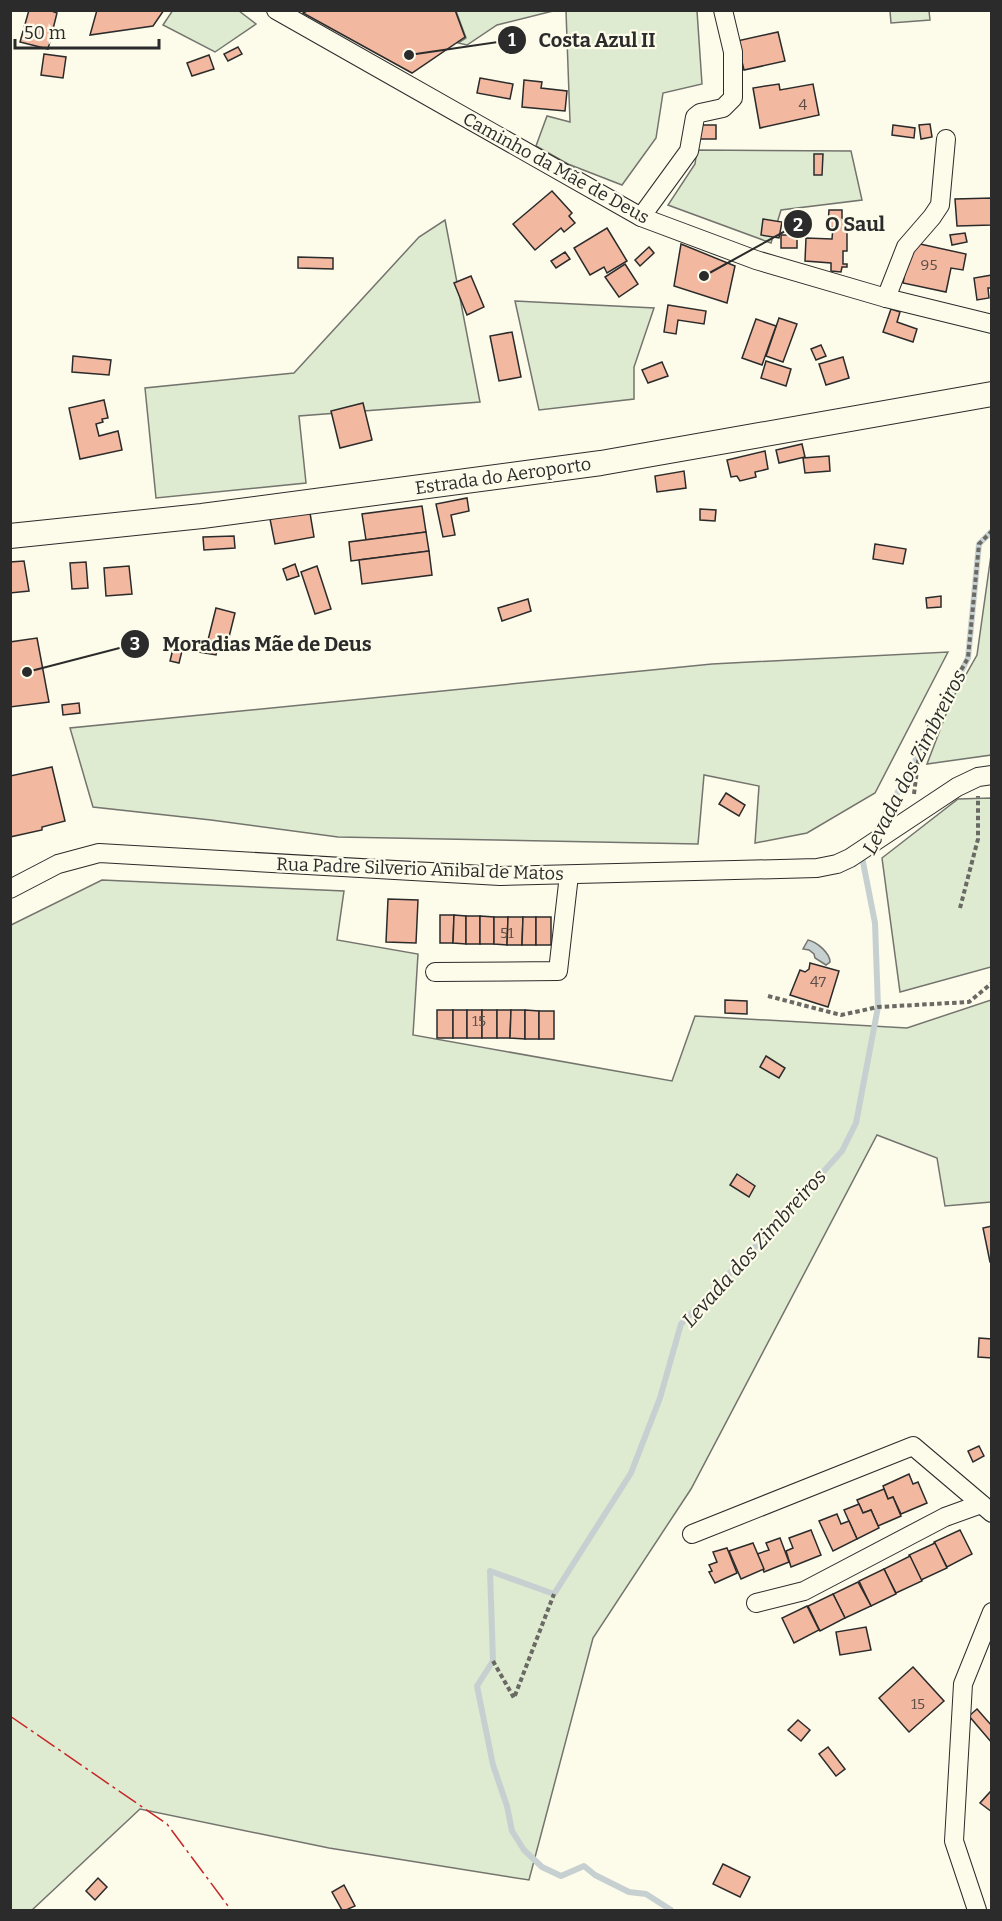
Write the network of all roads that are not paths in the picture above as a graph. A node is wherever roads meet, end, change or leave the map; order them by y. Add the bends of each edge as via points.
1 (276, 10) edge
2 (723, 10) edge
3 (946, 139) dead end
4 (641, 217) junction
5 (886, 297) junction
6 (992, 324) edge
7 (992, 394) edge
8 (10, 536) edge
9 (985, 776) edge
10 (569, 875) junction
11 (10, 890) edge
12 (435, 972) dead end
13 (986, 1509) edge
14 (692, 1534) dead end
15 (756, 1603) dead end
16 (992, 1612) edge
17 (977, 1911) edge

1 - 4 street, Caminho da Mãe de Deus
2 - 4 street via 733,52 733,98 723,108 695,117 689,151
3 - 5 street via 940,205 906,247
4 - 5 street, Caminho da Mãe de Deus via 756,260
5 - 6 street, Caminho da Mãe de Deus
7 - 8 main road, Estrada do Aeroporto via 601,463 192,517
9 - 10 street, Rua Padre Silverio Anibal de Matos via 957,787 837,864 817,868
10 - 11 street, Rua Padre Silverio Anibal de Matos via 500,876 99,853 58,864
10 - 12 street via 558,971
13 - 14 street via 913,1446
13 - 15 street via 945,1516 804,1591
16 - 17 street via 963,1684 954,1841

